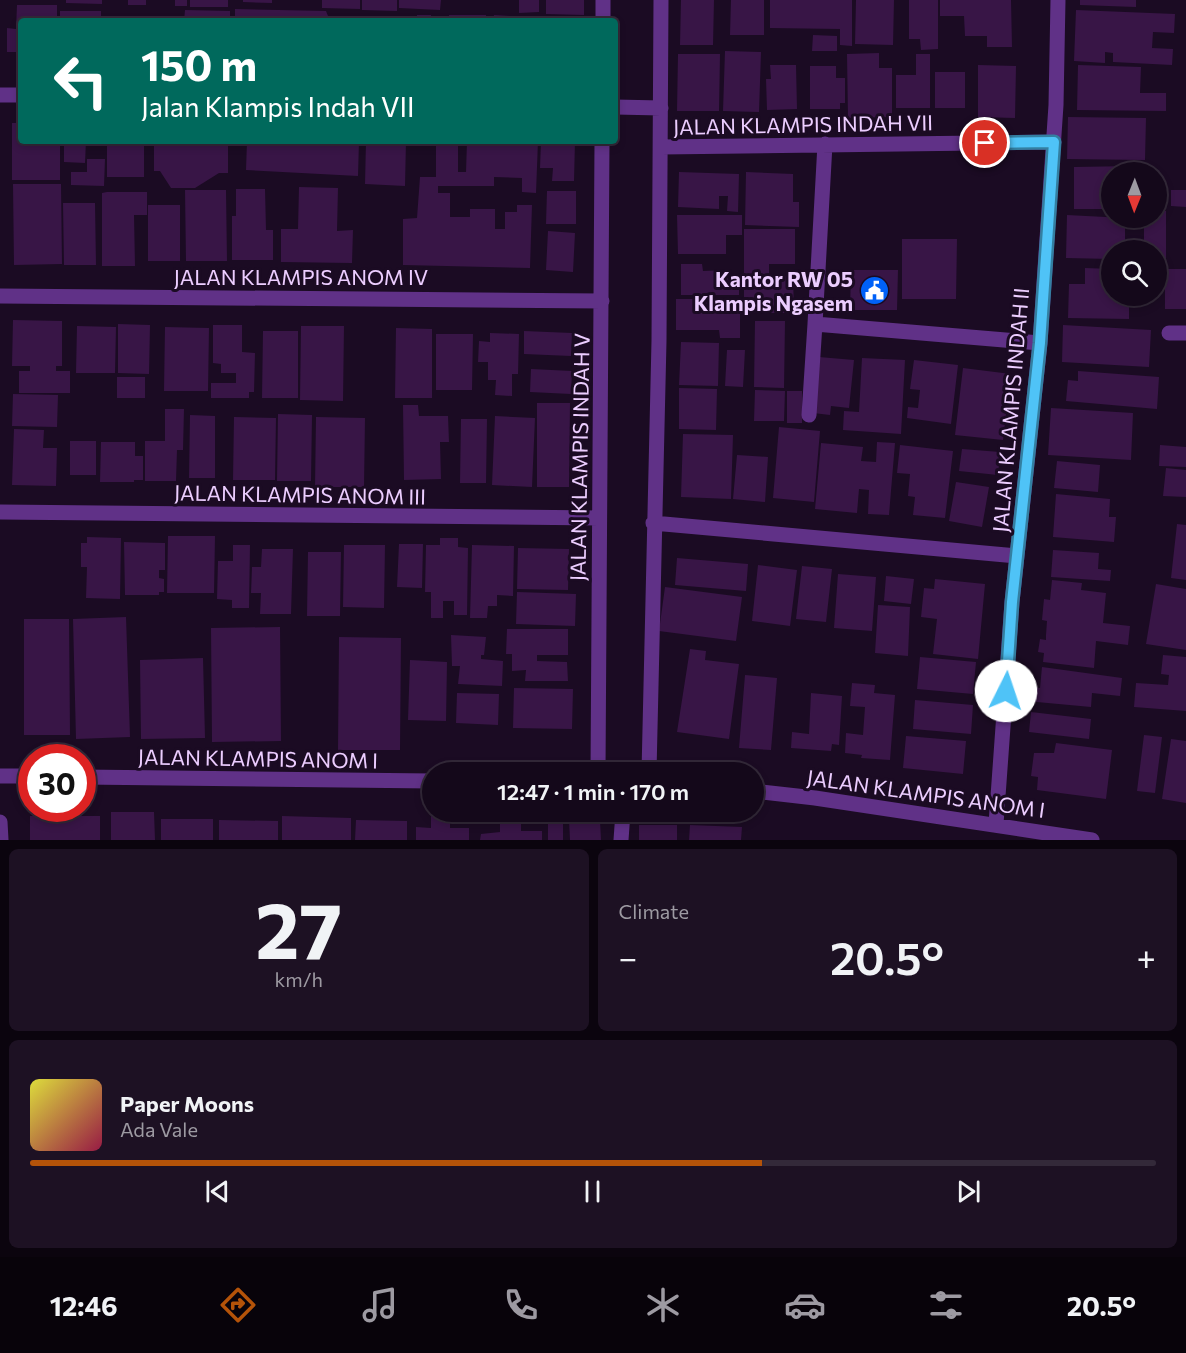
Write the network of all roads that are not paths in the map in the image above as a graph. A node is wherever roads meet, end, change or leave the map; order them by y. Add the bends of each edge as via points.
1 (603, 0) edge
2 (661, 0) edge
3 (1058, 0) edge
4 (603, 18) edge
5 (0, 95) edge
6 (18, 95) edge
7 (618, 107) edge
8 (655, 107) junction
9 (1054, 142) junction
10 (602, 144) edge
11 (825, 144) junction
12 (661, 147) junction
13 (0, 296) edge
14 (602, 300) junction
15 (815, 324) junction
16 (1169, 333) dead end
17 (1186, 333) edge
18 (1040, 343) junction
19 (809, 415) dead end
20 (0, 512) edge
21 (599, 518) junction
22 (653, 523) junction
23 (1017, 556) junction
24 (598, 762) edge
25 (649, 762) edge
26 (0, 776) edge
27 (18, 776) edge
28 (96, 777) edge
29 (422, 781) edge
30 (764, 792) edge
31 (0, 822) edge
32 (622, 822) edge
33 (996, 824) junction
34 (0, 840) edge
35 (621, 840) edge
36 (1092, 840) edge

1 - 4 street
2 - 8 street
3 - 9 street, JALAN KLAMPIS INDAH II
5 - 6 street
7 - 8 street
8 - 12 street
9 - 11 street, JALAN KLAMPIS INDAH VII
9 - 18 street, JALAN KLAMPIS INDAH II
10 - 14 street, JALAN KLAMPIS INDAH V
11 - 12 street, JALAN KLAMPIS INDAH VII
11 - 15 street
12 - 22 street
13 - 14 street, JALAN KLAMPIS ANOM IV
14 - 21 street, JALAN KLAMPIS INDAH V
15 - 18 street
15 - 19 street
16 - 17 street
18 - 23 street, JALAN KLAMPIS INDAH II
20 - 21 street, JALAN KLAMPIS ANOM III
21 - 24 street, JALAN KLAMPIS INDAH V
22 - 23 street
22 - 25 street
23 - 33 street, JALAN KLAMPIS INDAH II
26 - 27 street
28 - 29 street, JALAN KLAMPIS ANOM I
30 - 33 street, JALAN KLAMPIS ANOM I
31 - 34 street
32 - 35 street
33 - 36 street, JALAN KLAMPIS ANOM I

